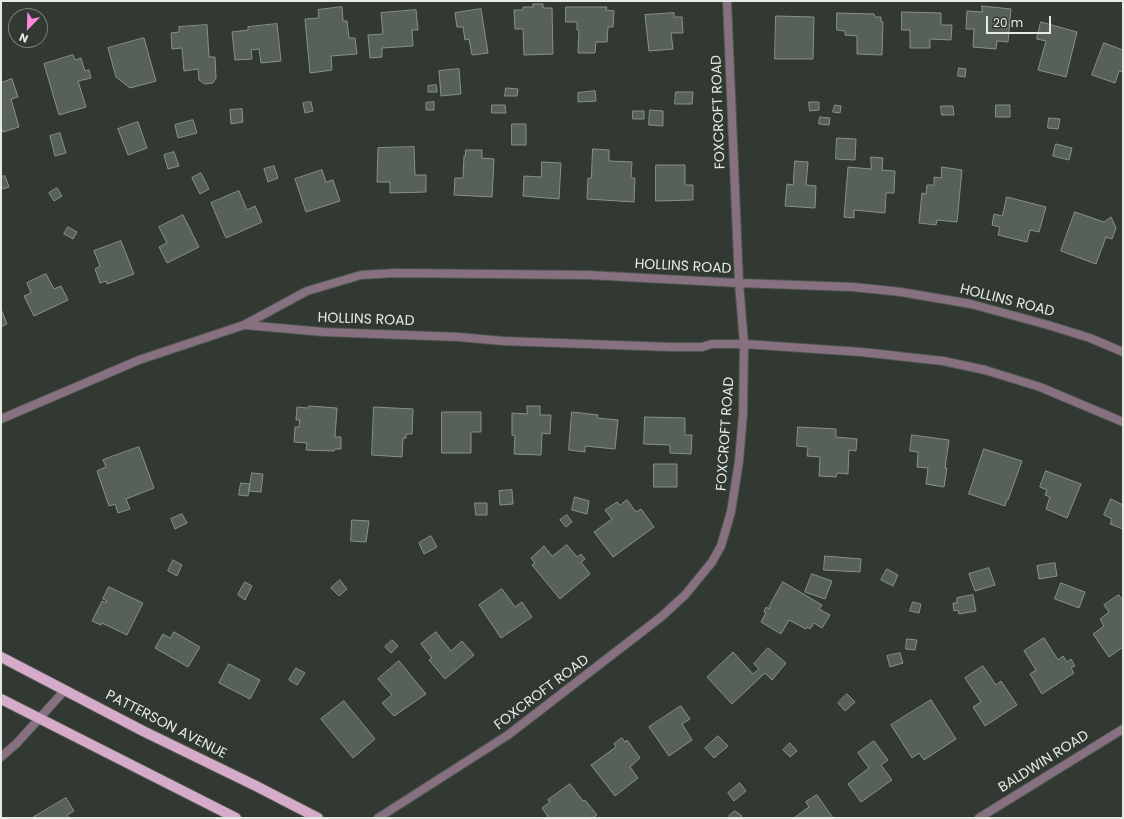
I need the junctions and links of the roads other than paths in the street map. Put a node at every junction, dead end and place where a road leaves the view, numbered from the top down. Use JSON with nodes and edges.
{"nodes":[{"id":1,"x":728,"y":1,"type":"edge"},
{"id":2,"x":739,"y":283,"type":"junction"},
{"id":3,"x":244,"y":325,"type":"junction"},
{"id":4,"x":744,"y":344,"type":"junction"},
{"id":5,"x":1123,"y":352,"type":"edge"},
{"id":6,"x":1,"y":419,"type":"edge"},
{"id":7,"x":1123,"y":422,"type":"edge"},
{"id":8,"x":1,"y":657,"type":"edge"},
{"id":9,"x":65,"y":690,"type":"junction"},
{"id":10,"x":1,"y":699,"type":"edge"},
{"id":11,"x":40,"y":719,"type":"junction"},
{"id":12,"x":1123,"y":729,"type":"edge"},
{"id":13,"x":1,"y":757,"type":"edge"},
{"id":14,"x":236,"y":818,"type":"edge"},
{"id":15,"x":318,"y":818,"type":"edge"},
{"id":16,"x":378,"y":818,"type":"edge"},
{"id":17,"x":979,"y":818,"type":"edge"}],
"edges":[{"from":1,"to":2,"type":"street","name":"FOXCROFT ROAD"},
{"from":2,"to":3,"type":"street","name":"HOLLINS ROAD"},
{"from":2,"to":4,"type":"street","name":"FOXCROFT ROAD"},
{"from":2,"to":5,"type":"street","name":"HOLLINS ROAD"},
{"from":3,"to":4,"type":"street","name":"HOLLINS ROAD"},
{"from":3,"to":6,"type":"street","name":"HOLLINS ROAD"},
{"from":4,"to":7,"type":"street","name":"HOLLINS ROAD"},
{"from":4,"to":16,"type":"street","name":"FOXCROFT ROAD"},
{"from":8,"to":9,"type":"main road","name":"PATTERSON AVENUE"},
{"from":9,"to":11,"type":"street"},
{"from":9,"to":15,"type":"main road","name":"PATTERSON AVENUE"},
{"from":10,"to":11,"type":"main road"},
{"from":11,"to":13,"type":"street"},
{"from":11,"to":14,"type":"main road"},
{"from":12,"to":17,"type":"street","name":"BALDWIN ROAD"}]}
